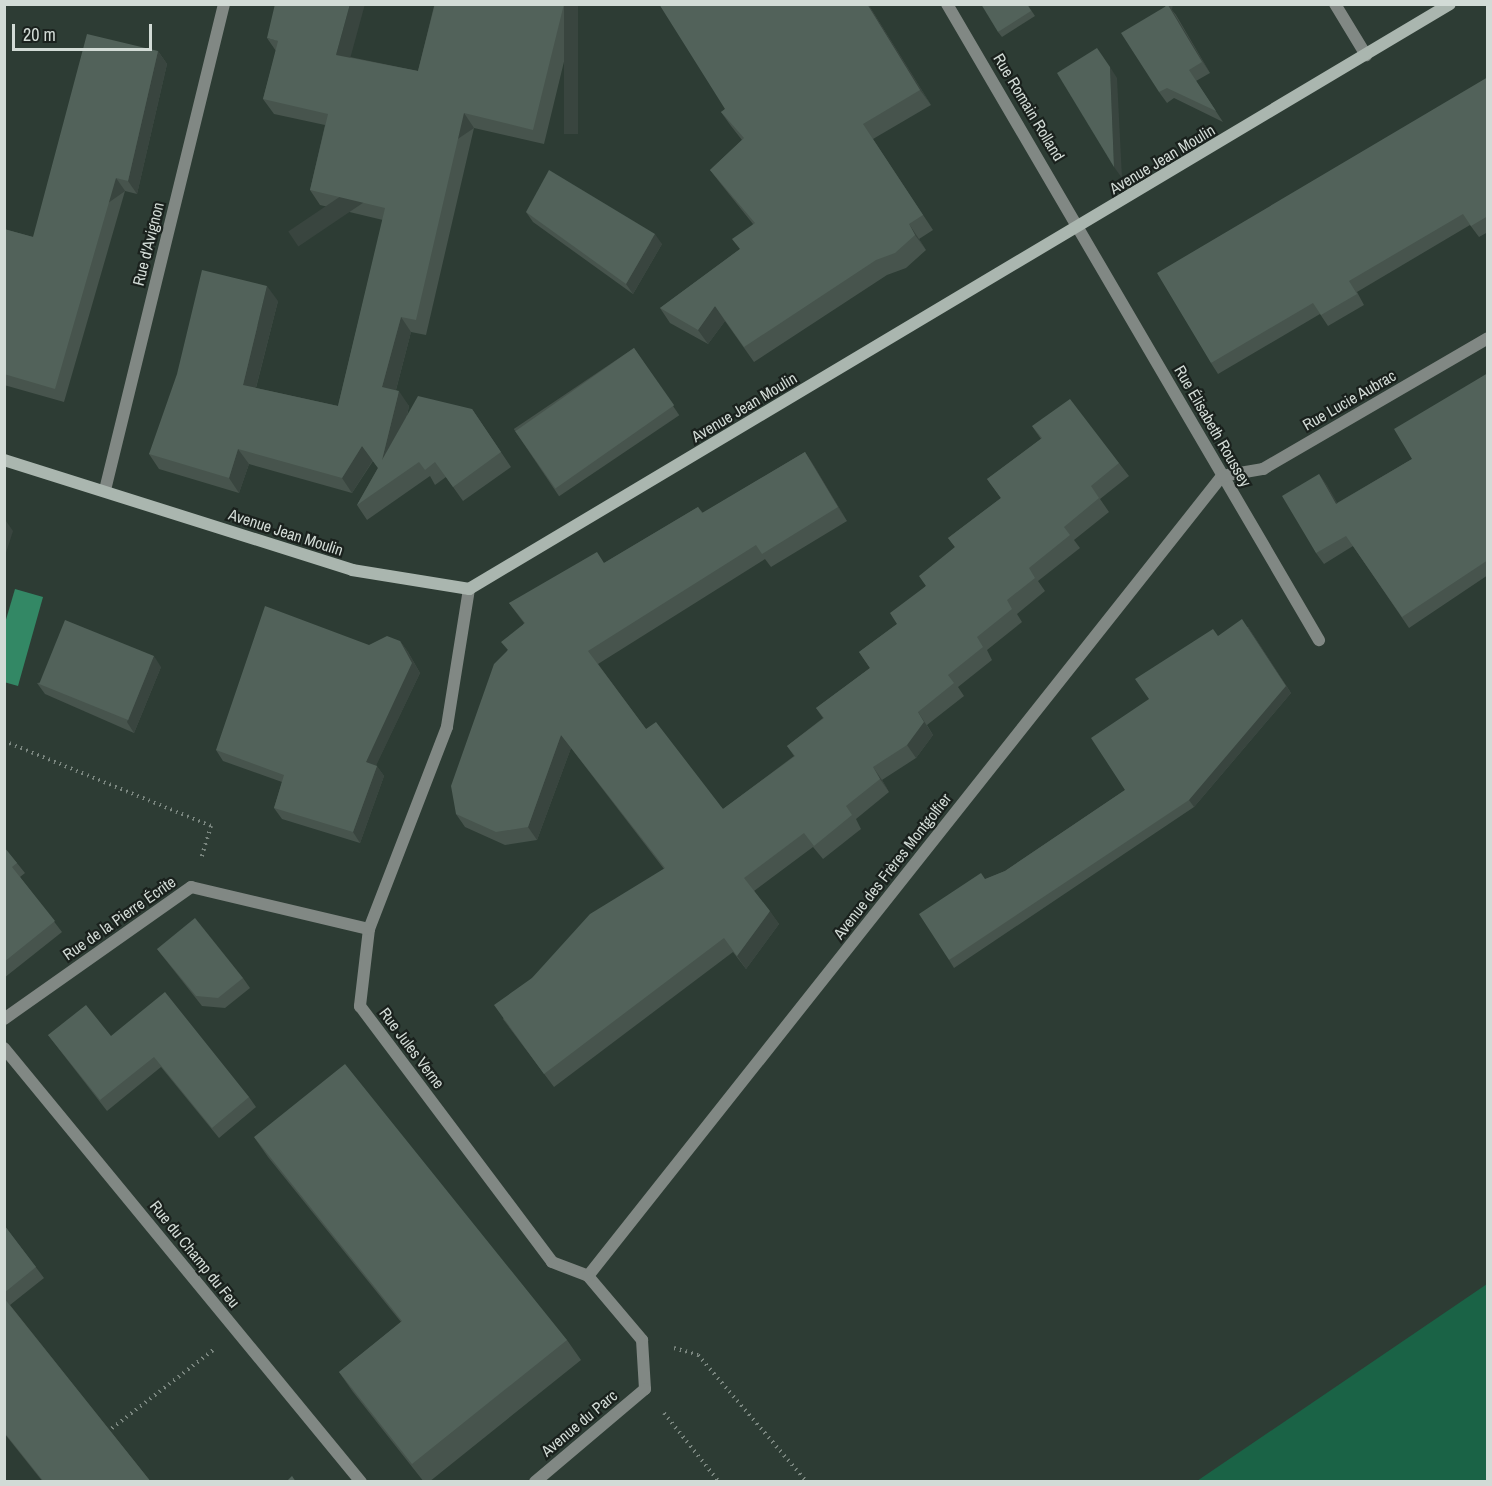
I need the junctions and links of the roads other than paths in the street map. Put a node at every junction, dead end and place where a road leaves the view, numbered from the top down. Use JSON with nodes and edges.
{"nodes":[{"id":1,"x":224,"y":4,"type":"edge"},
{"id":2,"x":947,"y":4,"type":"edge"},
{"id":3,"x":1335,"y":4,"type":"edge"},
{"id":4,"x":1450,"y":4,"type":"edge"},
{"id":5,"x":1366,"y":55,"type":"junction"},
{"id":6,"x":1082,"y":227,"type":"junction"},
{"id":7,"x":1488,"y":338,"type":"edge"},
{"id":8,"x":4,"y":460,"type":"edge"},
{"id":9,"x":1222,"y":476,"type":"junction"},
{"id":10,"x":105,"y":490,"type":"junction"},
{"id":11,"x":469,"y":589,"type":"junction"},
{"id":12,"x":1319,"y":640,"type":"dead end"},
{"id":13,"x":369,"y":929,"type":"junction"},
{"id":14,"x":4,"y":1019,"type":"edge"},
{"id":15,"x":4,"y":1048,"type":"edge"},
{"id":16,"x":588,"y":1276,"type":"junction"},
{"id":17,"x":645,"y":1389,"type":"joint"},
{"id":18,"x":361,"y":1482,"type":"edge"},
{"id":19,"x":535,"y":1482,"type":"edge"}],
"edges":[{"from":1,"to":10,"type":"street","name":"Rue d'Avignon"},
{"from":2,"to":6,"type":"street","name":"Rue Romain Rolland"},
{"from":3,"to":5,"type":"street"},
{"from":4,"to":5,"type":"main road","name":"Avenue Jean Moulin"},
{"from":5,"to":6,"type":"main road","name":"Avenue Jean Moulin"},
{"from":6,"to":9,"type":"street","name":"Rue Élisabeth Roussey"},
{"from":6,"to":11,"type":"main road","name":"Avenue Jean Moulin"},
{"from":7,"to":9,"type":"street","name":"Rue Lucie Aubrac"},
{"from":8,"to":10,"type":"main road","name":"Avenue Jean Moulin"},
{"from":9,"to":12,"type":"street","name":"Rue Élisabeth Roussey"},
{"from":9,"to":16,"type":"street","name":"Avenue des Frères Montgolfier"},
{"from":10,"to":11,"type":"main road","name":"Avenue Jean Moulin"},
{"from":11,"to":13,"type":"street","name":"Rue Jules Verne"},
{"from":13,"to":14,"type":"street","name":"Rue de la Pierre Écrite"},
{"from":13,"to":16,"type":"street","name":"Rue Jules Verne"},
{"from":15,"to":18,"type":"street","name":"Rue du Champ du Feu"},
{"from":16,"to":17,"type":"street","name":"Rue Jules Verne"},
{"from":17,"to":19,"type":"street","name":"Avenue du Parc"}]}
